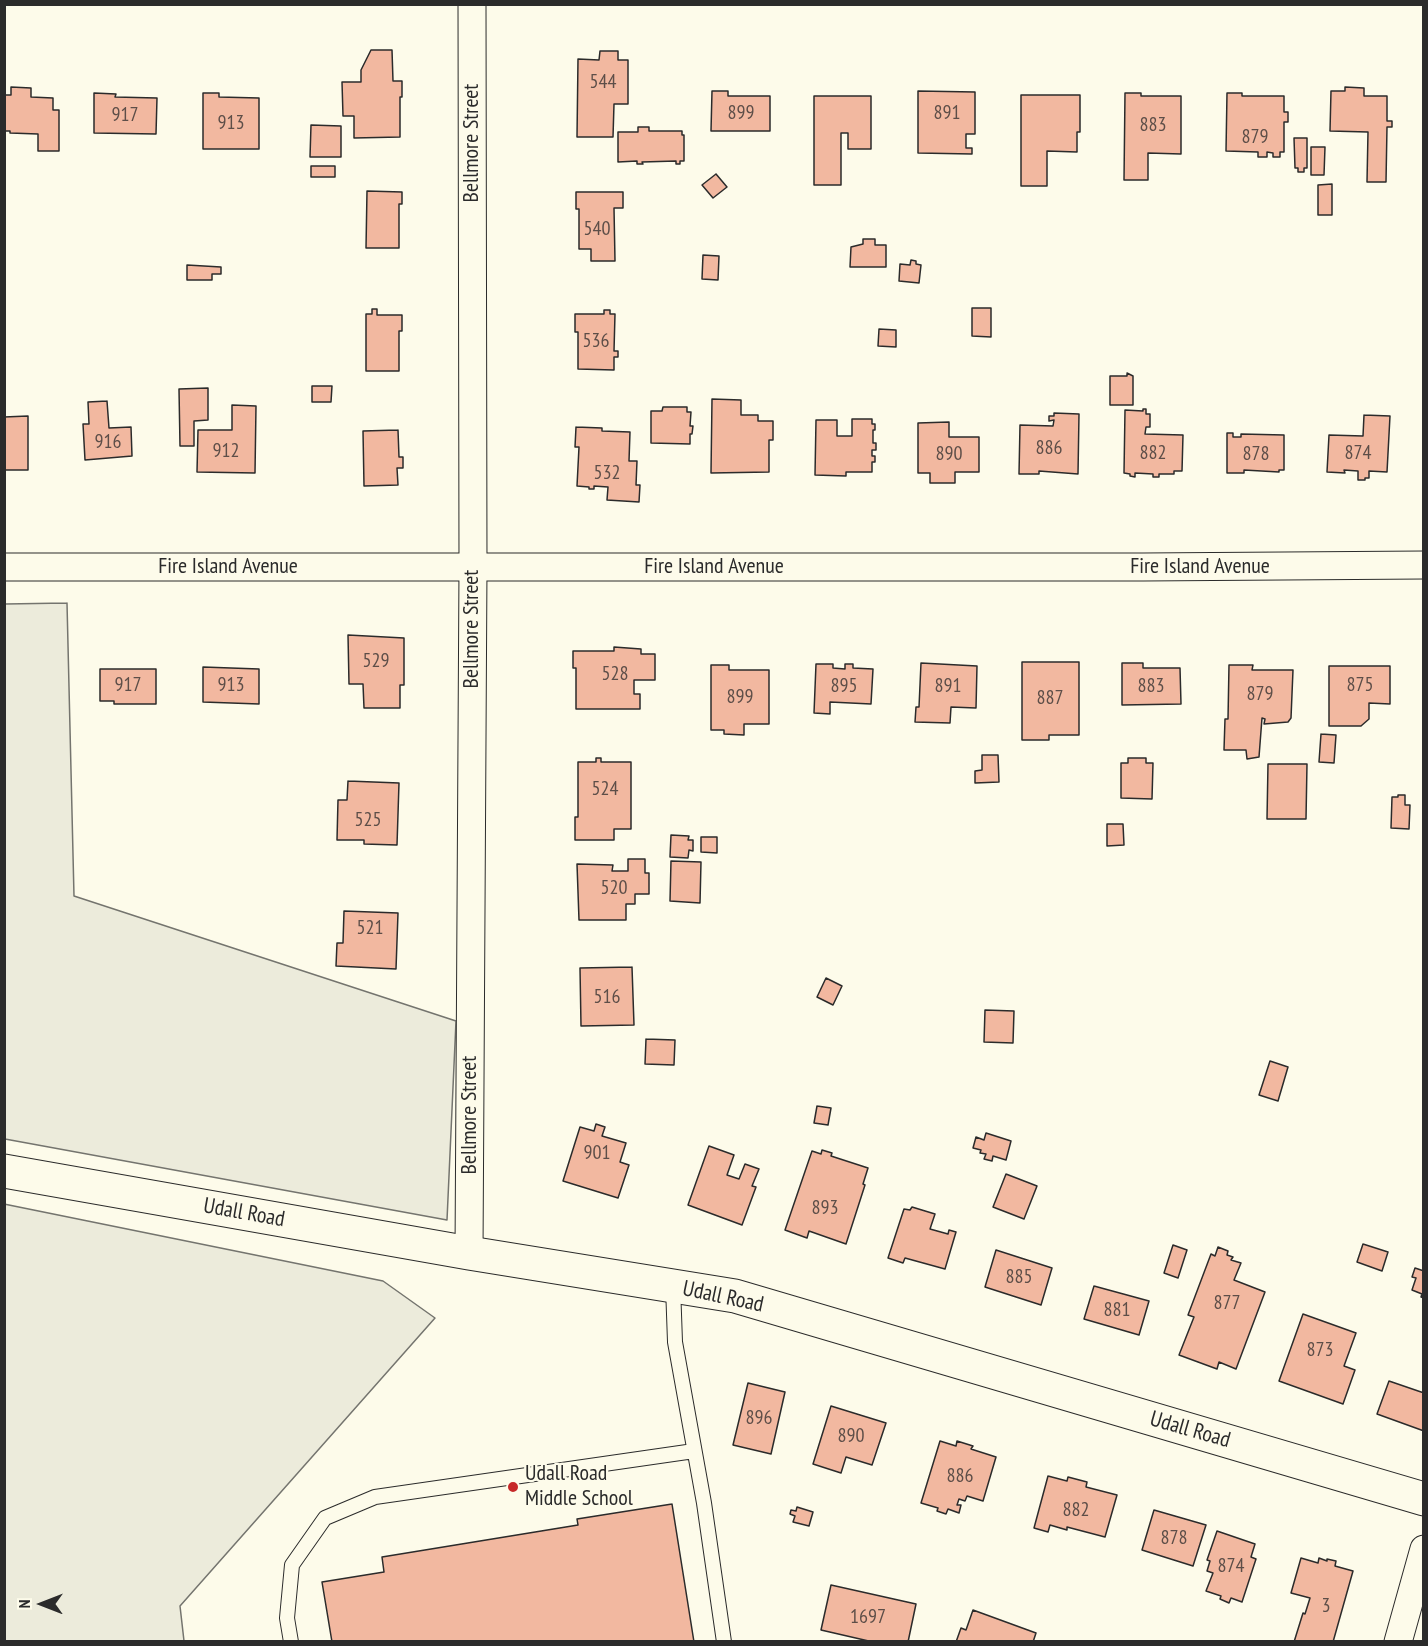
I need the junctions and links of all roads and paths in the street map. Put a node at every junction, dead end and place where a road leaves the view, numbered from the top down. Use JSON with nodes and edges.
{"nodes":[{"id":1,"x":472,"y":4,"type":"edge"},
{"id":2,"x":1424,"y":566,"type":"edge"},
{"id":3,"x":4,"y":567,"type":"edge"},
{"id":4,"x":473,"y":567,"type":"junction"},
{"id":5,"x":4,"y":1171,"type":"edge"},
{"id":6,"x":469,"y":1253,"type":"junction"},
{"id":7,"x":673,"y":1286,"type":"junction"},
{"id":8,"x":694,"y":1451,"type":"junction"},
{"id":9,"x":1424,"y":1499,"type":"edge"},
{"id":10,"x":1424,"y":1549,"type":"edge"},
{"id":11,"x":291,"y":1641,"type":"edge"},
{"id":12,"x":724,"y":1641,"type":"edge"},
{"id":13,"x":1398,"y":1641,"type":"edge"}],
"edges":[{"from":1,"to":4,"type":"street","name":"Bellmore Street"},
{"from":2,"to":4,"type":"street","name":"Fire Island Avenue"},
{"from":3,"to":4,"type":"street","name":"Fire Island Avenue"},
{"from":4,"to":6,"type":"street","name":"Bellmore Street"},
{"from":5,"to":6,"type":"street","name":"Udall Road"},
{"from":6,"to":7,"type":"street","name":"Udall Road"},
{"from":7,"to":8,"type":"lane"},
{"from":7,"to":9,"type":"street","name":"Udall Road"},
{"from":8,"to":11,"type":"lane"},
{"from":8,"to":12,"type":"lane"},
{"from":10,"to":13,"type":"street"}]}
